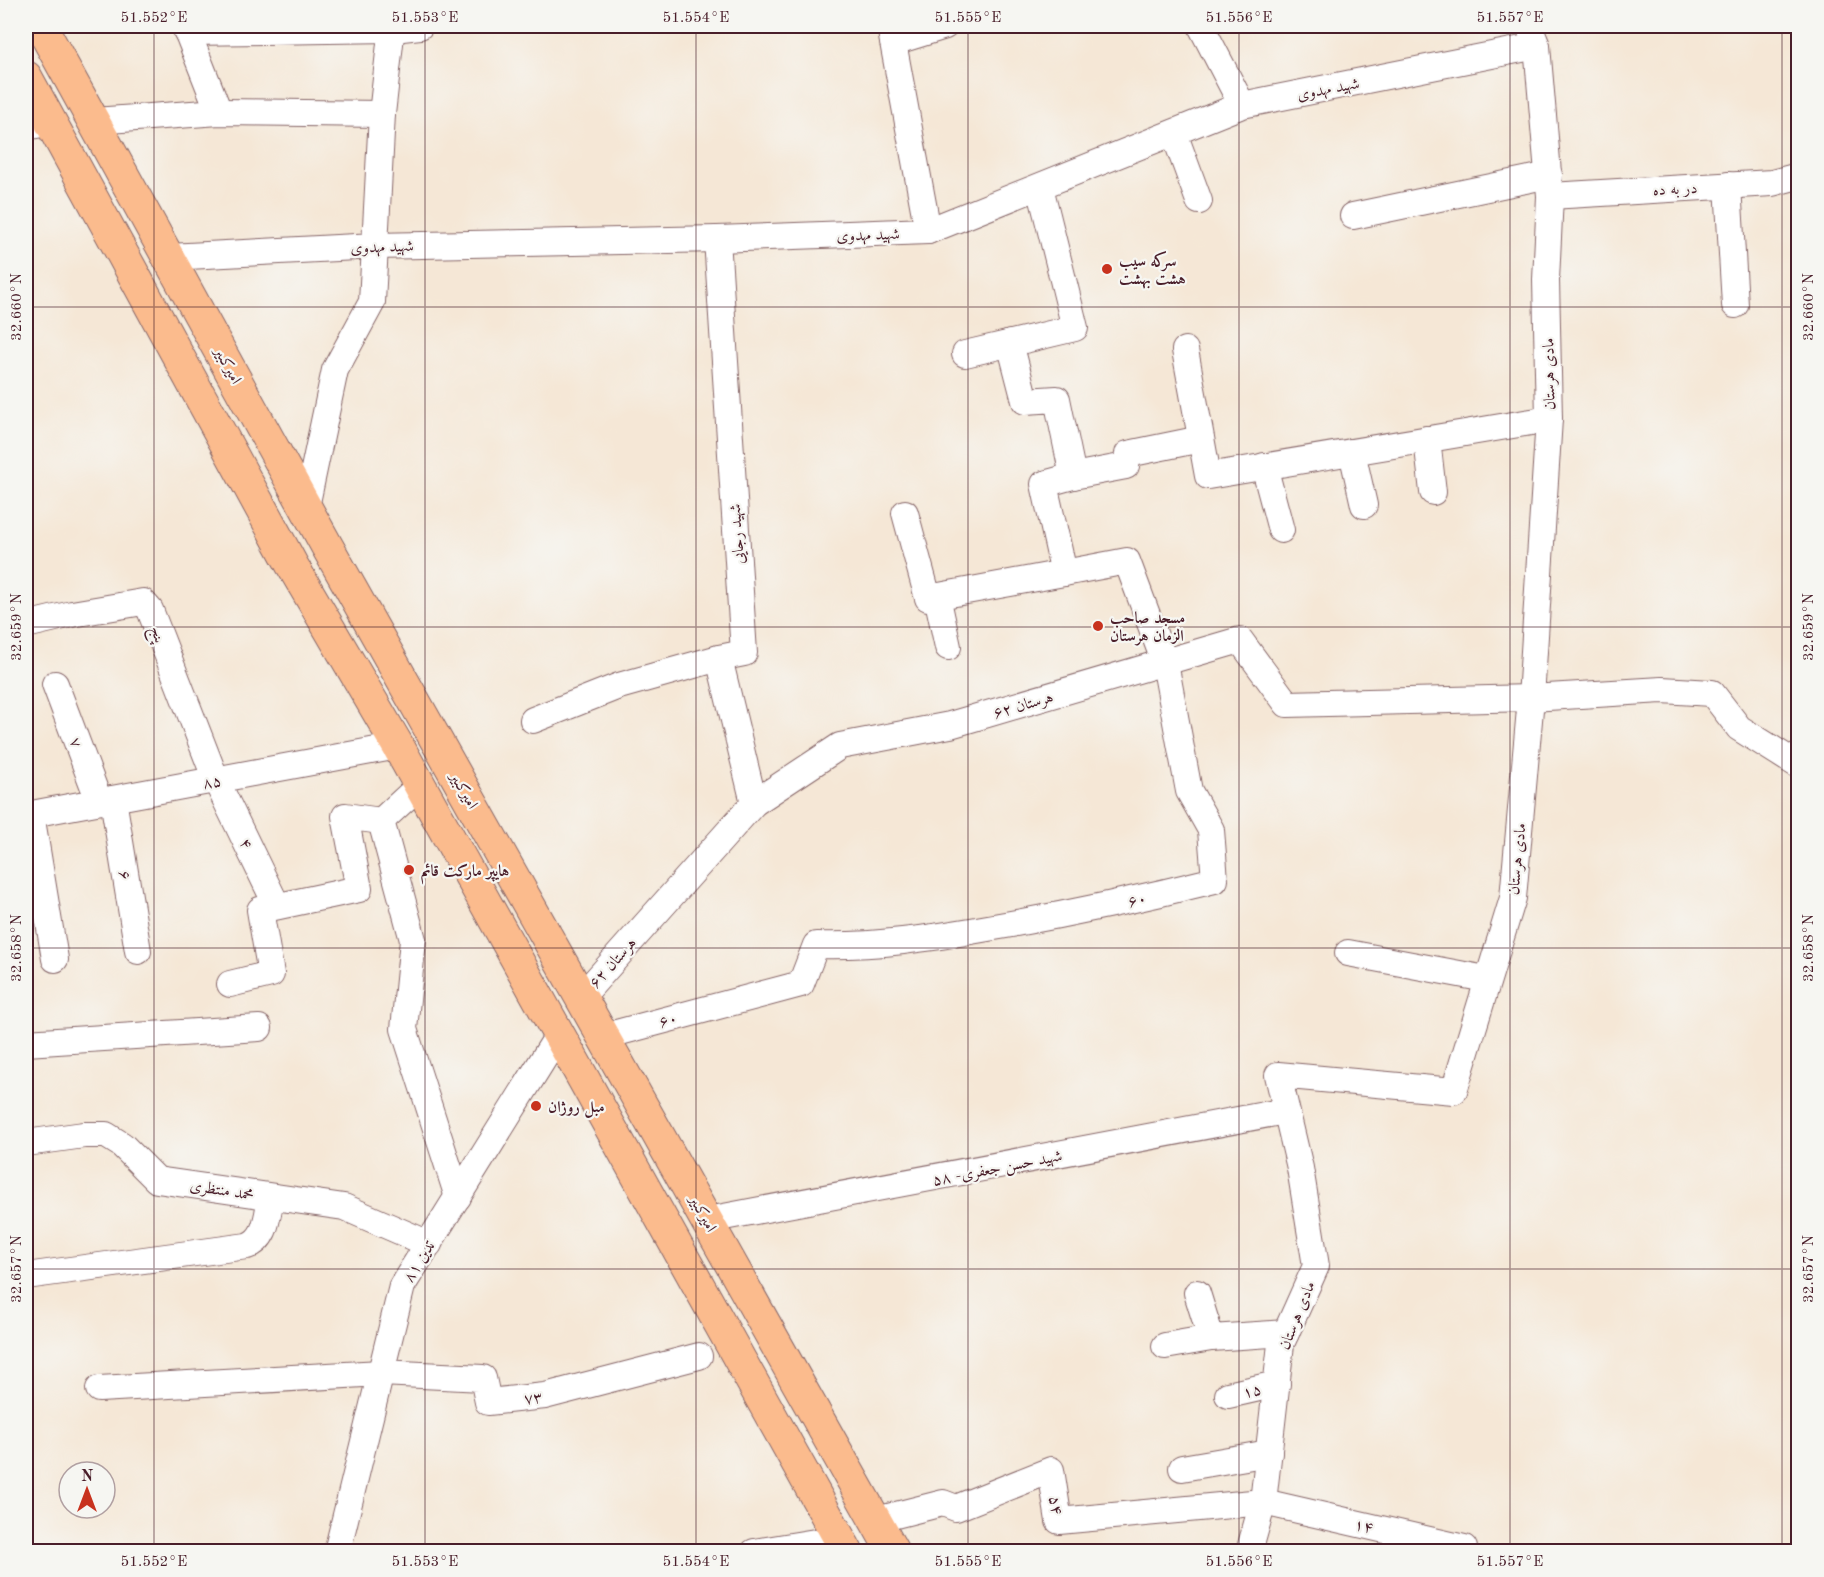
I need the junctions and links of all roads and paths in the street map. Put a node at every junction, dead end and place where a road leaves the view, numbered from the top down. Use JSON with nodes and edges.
{"nodes":[{"id":1,"x":41,"y":26,"type":"edge"},
{"id":2,"x":420,"y":26,"type":"edge"},
{"id":3,"x":945,"y":26,"type":"edge"},
{"id":4,"x":1201,"y":26,"type":"edge"},
{"id":5,"x":392,"y":27,"type":"edge"},
{"id":6,"x":186,"y":29,"type":"edge"},
{"id":7,"x":891,"y":34,"type":"edge"},
{"id":8,"x":1533,"y":36,"type":"edge"},
{"id":9,"x":26,"y":77,"type":"edge"},
{"id":10,"x":1242,"y":105,"type":"junction"},
{"id":11,"x":219,"y":112,"type":"junction"},
{"id":12,"x":382,"y":114,"type":"junction"},
{"id":13,"x":94,"y":121,"type":"junction"},
{"id":14,"x":38,"y":124,"type":"edge"},
{"id":15,"x":1174,"y":133,"type":"junction"},
{"id":16,"x":1798,"y":176,"type":"edge"},
{"id":17,"x":1550,"y":185,"type":"junction"},
{"id":18,"x":1728,"y":185,"type":"junction"},
{"id":19,"x":1040,"y":187,"type":"junction"},
{"id":20,"x":1199,"y":201,"type":"dead end"},
{"id":21,"x":1353,"y":216,"type":"dead end"},
{"id":22,"x":928,"y":231,"type":"junction"},
{"id":23,"x":717,"y":239,"type":"junction"},
{"id":24,"x":375,"y":246,"type":"junction"},
{"id":25,"x":169,"y":257,"type":"junction"},
{"id":26,"x":1735,"y":305,"type":"dead end"},
{"id":27,"x":1010,"y":343,"type":"junction"},
{"id":28,"x":1185,"y":350,"type":"dead end"},
{"id":29,"x":965,"y":354,"type":"dead end"},
{"id":30,"x":1549,"y":419,"type":"junction"},
{"id":31,"x":1201,"y":439,"type":"junction"},
{"id":32,"x":1427,"y":439,"type":"junction"},
{"id":33,"x":1352,"y":452,"type":"junction"},
{"id":34,"x":1264,"y":466,"type":"junction"},
{"id":35,"x":1073,"y":476,"type":"junction"},
{"id":36,"x":1433,"y":492,"type":"dead end"},
{"id":37,"x":1364,"y":505,"type":"dead end"},
{"id":38,"x":306,"y":507,"type":"junction"},
{"id":39,"x":905,"y":513,"type":"dead end"},
{"id":40,"x":1281,"y":530,"type":"dead end"},
{"id":41,"x":328,"y":548,"type":"junction"},
{"id":42,"x":292,"y":565,"type":"junction"},
{"id":43,"x":1064,"y":573,"type":"junction"},
{"id":44,"x":351,"y":589,"type":"junction"},
{"id":45,"x":937,"y":596,"type":"junction"},
{"id":46,"x":317,"y":607,"type":"junction"},
{"id":47,"x":26,"y":625,"type":"edge"},
{"id":48,"x":948,"y":647,"type":"dead end"},
{"id":49,"x":718,"y":658,"type":"junction"},
{"id":50,"x":1165,"y":663,"type":"junction"},
{"id":51,"x":55,"y":684,"type":"dead end"},
{"id":52,"x":1531,"y":698,"type":"junction"},
{"id":53,"x":533,"y":720,"type":"dead end"},
{"id":54,"x":398,"y":746,"type":"junction"},
{"id":55,"x":1798,"y":765,"type":"edge"},
{"id":56,"x":216,"y":780,"type":"junction"},
{"id":57,"x":420,"y":785,"type":"junction"},
{"id":58,"x":106,"y":800,"type":"junction"},
{"id":59,"x":754,"y":803,"type":"junction"},
{"id":60,"x":28,"y":814,"type":"edge"},
{"id":61,"x":381,"y":821,"type":"junction"},
{"id":62,"x":277,"y":906,"type":"junction"},
{"id":63,"x":138,"y":951,"type":"dead end"},
{"id":64,"x":1348,"y":953,"type":"dead end"},
{"id":65,"x":55,"y":959,"type":"dead end"},
{"id":66,"x":1486,"y":979,"type":"junction"},
{"id":67,"x":230,"y":984,"type":"dead end"},
{"id":68,"x":582,"y":996,"type":"junction"},
{"id":69,"x":259,"y":1028,"type":"dead end"},
{"id":70,"x":559,"y":1034,"type":"junction"},
{"id":71,"x":605,"y":1036,"type":"junction"},
{"id":72,"x":26,"y":1042,"type":"edge"},
{"id":73,"x":1285,"y":1111,"type":"junction"},
{"id":74,"x":26,"y":1143,"type":"edge"},
{"id":75,"x":271,"y":1197,"type":"junction"},
{"id":76,"x":458,"y":1197,"type":"junction"},
{"id":77,"x":708,"y":1220,"type":"junction"},
{"id":78,"x":429,"y":1244,"type":"junction"},
{"id":79,"x":26,"y":1276,"type":"edge"},
{"id":80,"x":1197,"y":1293,"type":"dead end"},
{"id":81,"x":1286,"y":1332,"type":"junction"},
{"id":82,"x":1211,"y":1338,"type":"junction"},
{"id":83,"x":1165,"y":1346,"type":"dead end"},
{"id":84,"x":699,"y":1356,"type":"dead end"},
{"id":85,"x":381,"y":1373,"type":"junction"},
{"id":86,"x":1277,"y":1384,"type":"junction"},
{"id":87,"x":99,"y":1389,"type":"dead end"},
{"id":88,"x":1228,"y":1395,"type":"dead end"},
{"id":89,"x":1269,"y":1453,"type":"junction"},
{"id":90,"x":1182,"y":1468,"type":"dead end"},
{"id":91,"x":1263,"y":1503,"type":"junction"},
{"id":92,"x":876,"y":1520,"type":"junction"},
{"id":93,"x":843,"y":1545,"type":"edge"},
{"id":94,"x":1464,"y":1548,"type":"dead end"},
{"id":95,"x":337,"y":1551,"type":"edge"},
{"id":96,"x":754,"y":1551,"type":"edge"},
{"id":97,"x":893,"y":1551,"type":"edge"},
{"id":98,"x":1249,"y":1551,"type":"edge"}],
"edges":[{"from":1,"to":13,"type":"main road","name":"امیرکبیر"},
{"from":2,"to":5,"type":"street"},
{"from":3,"to":7,"type":"street"},
{"from":4,"to":10,"type":"street"},
{"from":5,"to":6,"type":"street"},
{"from":5,"to":12,"type":"street"},
{"from":6,"to":11,"type":"street"},
{"from":7,"to":22,"type":"street"},
{"from":8,"to":10,"type":"street","name":"شهید مهدوی"},
{"from":8,"to":17,"type":"street","name":"مادی هرستان"},
{"from":9,"to":14,"type":"main road"},
{"from":10,"to":15,"type":"street","name":"شهید مهدوی"},
{"from":11,"to":12,"type":"street"},
{"from":11,"to":13,"type":"street"},
{"from":12,"to":24,"type":"street"},
{"from":13,"to":25,"type":"main road","name":"امیرکبیر"},
{"from":14,"to":42,"type":"main road"},
{"from":15,"to":19,"type":"street","name":"شهید مهدوی"},
{"from":15,"to":20,"type":"street"},
{"from":16,"to":18,"type":"street","name":"در به ده"},
{"from":17,"to":18,"type":"street","name":"در به ده"},
{"from":17,"to":21,"type":"street","name":"در به ده"},
{"from":17,"to":30,"type":"street","name":"مادی هرستان"},
{"from":18,"to":26,"type":"street"},
{"from":19,"to":22,"type":"street","name":"شهید مهدوی"},
{"from":19,"to":27,"type":"street"},
{"from":22,"to":23,"type":"street","name":"شهید مهدوی"},
{"from":23,"to":24,"type":"street","name":"شهید مهدوی"},
{"from":23,"to":49,"type":"street","name":"شهید رجایی"},
{"from":24,"to":25,"type":"street","name":"شهید مهدوی"},
{"from":24,"to":38,"type":"street"},
{"from":25,"to":38,"type":"main road","name":"امیرکبیر"},
{"from":27,"to":29,"type":"street"},
{"from":27,"to":35,"type":"street"},
{"from":28,"to":31,"type":"street"},
{"from":30,"to":32,"type":"street"},
{"from":30,"to":52,"type":"street","name":"مادی هرستان"},
{"from":31,"to":34,"type":"street"},
{"from":31,"to":35,"type":"street"},
{"from":32,"to":33,"type":"street"},
{"from":32,"to":36,"type":"street"},
{"from":33,"to":34,"type":"street"},
{"from":33,"to":37,"type":"street"},
{"from":34,"to":40,"type":"street"},
{"from":35,"to":43,"type":"street"},
{"from":38,"to":41,"type":"main road","name":"امیرکبیر"},
{"from":39,"to":45,"type":"street"},
{"from":41,"to":42,"type":"main road"},
{"from":41,"to":44,"type":"main road","name":"امیرکبیر"},
{"from":42,"to":46,"type":"main road"},
{"from":43,"to":45,"type":"street"},
{"from":43,"to":50,"type":"street","name":"۶۰"},
{"from":44,"to":46,"type":"main road"},
{"from":44,"to":68,"type":"main road","name":"امیرکبیر"},
{"from":45,"to":48,"type":"street"},
{"from":46,"to":54,"type":"main road"},
{"from":47,"to":56,"type":"street","name":"پنج"},
{"from":49,"to":53,"type":"street"},
{"from":49,"to":59,"type":"street"},
{"from":50,"to":52,"type":"street","name":"هرستان ۶۲"},
{"from":50,"to":59,"type":"street","name":"هرستان ۶۲"},
{"from":50,"to":71,"type":"street","name":"۶۰"},
{"from":51,"to":58,"type":"street","name":"۷"},
{"from":52,"to":55,"type":"street"},
{"from":52,"to":66,"type":"street","name":"مادی هرستان"},
{"from":54,"to":56,"type":"street","name":"۸۵"},
{"from":54,"to":57,"type":"main road"},
{"from":56,"to":58,"type":"street","name":"۸۵"},
{"from":56,"to":62,"type":"street","name":"۴"},
{"from":57,"to":61,"type":"street"},
{"from":57,"to":70,"type":"main road"},
{"from":58,"to":60,"type":"street","name":"۸۵"},
{"from":58,"to":63,"type":"street","name":"۶"},
{"from":59,"to":68,"type":"street","name":"هرستان ۶۲"},
{"from":60,"to":65,"type":"street"},
{"from":61,"to":62,"type":"street"},
{"from":61,"to":76,"type":"street"},
{"from":62,"to":67,"type":"street"},
{"from":64,"to":66,"type":"street"},
{"from":66,"to":73,"type":"street","name":"مادی هرستان"},
{"from":68,"to":71,"type":"main road","name":"امیرکبیر"},
{"from":69,"to":72,"type":"street"},
{"from":70,"to":76,"type":"street","name":"تدین ۸۱"},
{"from":70,"to":93,"type":"main road"},
{"from":71,"to":77,"type":"main road","name":"امیرکبیر"},
{"from":73,"to":77,"type":"street","name":"شهید حسن جعفری- ۵۸"},
{"from":73,"to":81,"type":"street","name":"مادی هرستان"},
{"from":74,"to":75,"type":"street","name":"محمد منتظری"},
{"from":75,"to":78,"type":"street","name":"محمد منتظری"},
{"from":75,"to":79,"type":"street"},
{"from":76,"to":78,"type":"street","name":"تدین ۸۱"},
{"from":77,"to":92,"type":"main road","name":"امیرکبیر"},
{"from":78,"to":85,"type":"street","name":"تدین ۸۱"},
{"from":80,"to":82,"type":"street"},
{"from":81,"to":82,"type":"street"},
{"from":81,"to":86,"type":"street","name":"مادی هرستان"},
{"from":82,"to":83,"type":"street"},
{"from":84,"to":85,"type":"street","name":"۷۳"},
{"from":85,"to":87,"type":"street"},
{"from":85,"to":95,"type":"street","name":"تدین ۸۱"},
{"from":86,"to":88,"type":"street","name":"۱۵"},
{"from":86,"to":89,"type":"street","name":"مادی هرستان"},
{"from":89,"to":90,"type":"street"},
{"from":89,"to":91,"type":"street","name":"مادی هرستان"},
{"from":91,"to":92,"type":"street","name":"۵۴"},
{"from":91,"to":94,"type":"street","name":"۱۴"},
{"from":91,"to":98,"type":"street","name":"مادی هرستان"},
{"from":92,"to":97,"type":"main road","name":"امیرکبیر"},
{"from":93,"to":96,"type":"street"}]}
